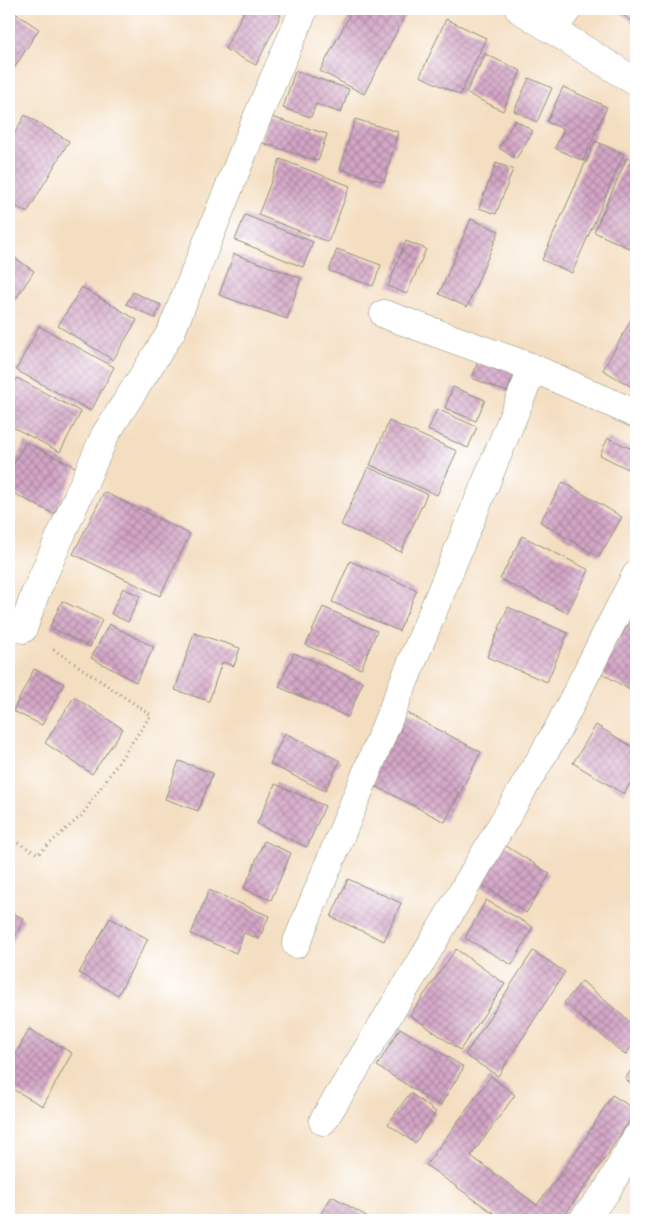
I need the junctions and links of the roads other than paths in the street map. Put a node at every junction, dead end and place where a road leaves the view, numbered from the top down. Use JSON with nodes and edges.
{"nodes":[{"id":1,"x":304,"y":9,"type":"edge"},
{"id":2,"x":519,"y":9,"type":"edge"},
{"id":3,"x":560,"y":19,"type":"edge"},
{"id":4,"x":636,"y":82,"type":"edge"},
{"id":5,"x":384,"y":314,"type":"dead end"},
{"id":6,"x":533,"y":368,"type":"junction"},
{"id":7,"x":636,"y":414,"type":"edge"},
{"id":8,"x":636,"y":574,"type":"edge"},
{"id":9,"x":22,"y":629,"type":"road end"},
{"id":10,"x":296,"y":944,"type":"dead end"},
{"id":11,"x":322,"y":1121,"type":"dead end"},
{"id":12,"x":636,"y":1138,"type":"edge"},
{"id":13,"x":584,"y":1220,"type":"edge"}],
"edges":[{"from":1,"to":9,"type":"street"},
{"from":2,"to":3,"type":"street"},
{"from":3,"to":4,"type":"street"},
{"from":5,"to":6,"type":"street"},
{"from":6,"to":7,"type":"street"},
{"from":6,"to":10,"type":"street"},
{"from":8,"to":11,"type":"street"},
{"from":12,"to":13,"type":"street"}]}
